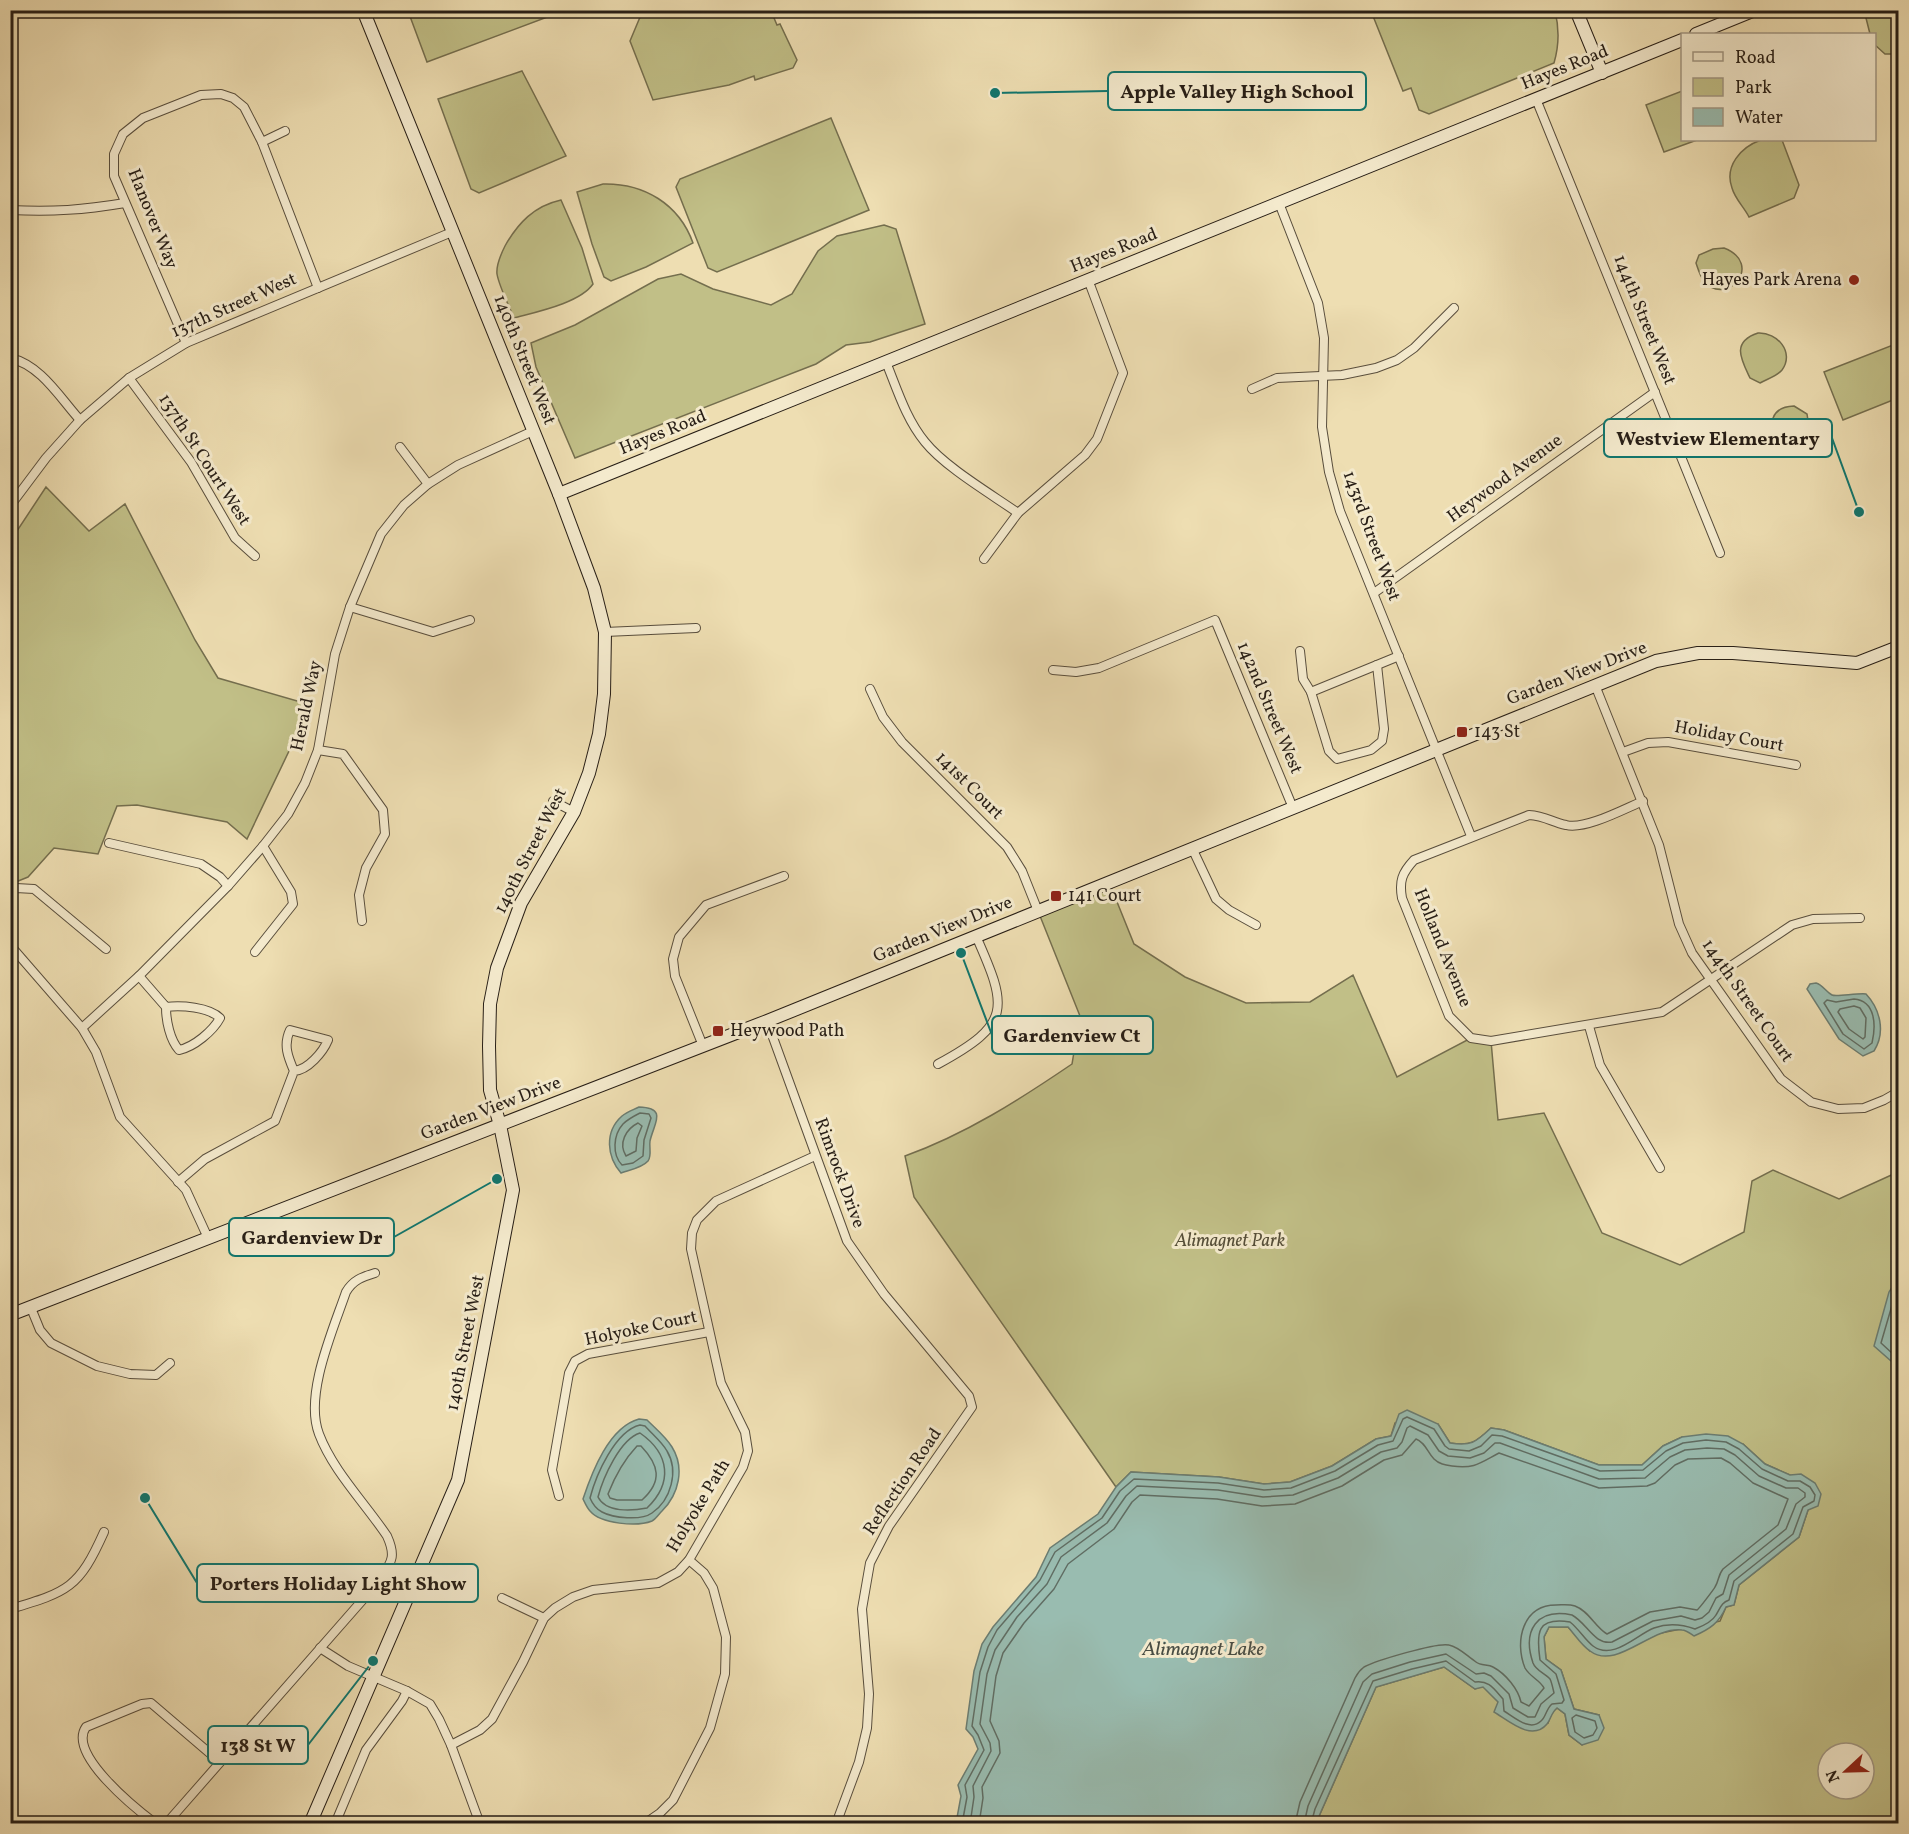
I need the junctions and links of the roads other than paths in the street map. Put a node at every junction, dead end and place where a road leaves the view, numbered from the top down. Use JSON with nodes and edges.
{"nodes":[{"id":1,"x":363,"y":10,"type":"edge"},
{"id":2,"x":1576,"y":10,"type":"edge"},
{"id":3,"x":1755,"y":10,"type":"edge"},
{"id":4,"x":1698,"y":33,"type":"edge"},
{"id":5,"x":1681,"y":41,"type":"edge"},
{"id":6,"x":1602,"y":73,"type":"junction"},
{"id":7,"x":1536,"y":99,"type":"junction"},
{"id":8,"x":285,"y":131,"type":"dead end"},
{"id":9,"x":262,"y":142,"type":"junction"},
{"id":10,"x":125,"y":203,"type":"junction"},
{"id":11,"x":1279,"y":203,"type":"junction"},
{"id":12,"x":10,"y":210,"type":"edge"},
{"id":13,"x":452,"y":232,"type":"junction"},
{"id":14,"x":1089,"y":282,"type":"junction"},
{"id":15,"x":318,"y":288,"type":"junction"},
{"id":16,"x":1454,"y":308,"type":"dead end"},
{"id":17,"x":186,"y":343,"type":"junction"},
{"id":18,"x":10,"y":358,"type":"edge"},
{"id":19,"x":886,"y":362,"type":"junction"},
{"id":20,"x":1324,"y":377,"type":"junction"},
{"id":21,"x":129,"y":378,"type":"junction"},
{"id":22,"x":1252,"y":388,"type":"dead end"},
{"id":23,"x":1655,"y":392,"type":"junction"},
{"id":24,"x":80,"y":420,"type":"junction"},
{"id":25,"x":533,"y":431,"type":"junction"},
{"id":26,"x":400,"y":447,"type":"dead end"},
{"id":27,"x":428,"y":484,"type":"junction"},
{"id":28,"x":559,"y":494,"type":"junction"},
{"id":29,"x":10,"y":506,"type":"edge"},
{"id":30,"x":1018,"y":513,"type":"junction"},
{"id":31,"x":1720,"y":553,"type":"dead end"},
{"id":32,"x":255,"y":556,"type":"dead end"},
{"id":33,"x":984,"y":559,"type":"dead end"},
{"id":34,"x":1374,"y":593,"type":"junction"},
{"id":35,"x":350,"y":607,"type":"junction"},
{"id":36,"x":470,"y":620,"type":"dead end"},
{"id":37,"x":696,"y":628,"type":"dead end"},
{"id":38,"x":604,"y":632,"type":"junction"},
{"id":39,"x":1899,"y":647,"type":"edge"},
{"id":40,"x":1300,"y":651,"type":"dead end"},
{"id":41,"x":1399,"y":656,"type":"junction"},
{"id":42,"x":1377,"y":665,"type":"junction"},
{"id":43,"x":1053,"y":670,"type":"dead end"},
{"id":44,"x":1595,"y":685,"type":"junction"},
{"id":45,"x":870,"y":689,"type":"dead end"},
{"id":46,"x":1311,"y":692,"type":"junction"},
{"id":47,"x":1437,"y":749,"type":"junction"},
{"id":48,"x":318,"y":750,"type":"junction"},
{"id":49,"x":1623,"y":752,"type":"junction"},
{"id":50,"x":1796,"y":765,"type":"dead end"},
{"id":51,"x":553,"y":801,"type":"dead end"},
{"id":52,"x":1643,"y":801,"type":"junction"},
{"id":53,"x":1293,"y":808,"type":"junction"},
{"id":54,"x":574,"y":812,"type":"junction"},
{"id":55,"x":1471,"y":836,"type":"junction"},
{"id":56,"x":109,"y":843,"type":"dead end"},
{"id":57,"x":263,"y":846,"type":"junction"},
{"id":58,"x":1192,"y":848,"type":"junction"},
{"id":59,"x":784,"y":876,"type":"dead end"},
{"id":60,"x":228,"y":886,"type":"junction"},
{"id":61,"x":10,"y":892,"type":"edge"},
{"id":62,"x":1038,"y":911,"type":"junction"},
{"id":63,"x":1860,"y":918,"type":"dead end"},
{"id":64,"x":362,"y":921,"type":"dead end"},
{"id":65,"x":1256,"y":925,"type":"dead end"},
{"id":66,"x":976,"y":936,"type":"junction"},
{"id":67,"x":10,"y":945,"type":"edge"},
{"id":68,"x":106,"y":949,"type":"dead end"},
{"id":69,"x":255,"y":952,"type":"dead end"},
{"id":70,"x":139,"y":976,"type":"junction"},
{"id":71,"x":1711,"y":981,"type":"junction"},
{"id":72,"x":166,"y":1007,"type":"junction"},
{"id":73,"x":766,"y":1021,"type":"junction"},
{"id":74,"x":1589,"y":1026,"type":"junction"},
{"id":75,"x":82,"y":1028,"type":"junction"},
{"id":76,"x":703,"y":1046,"type":"junction"},
{"id":77,"x":938,"y":1064,"type":"dead end"},
{"id":78,"x":294,"y":1071,"type":"junction"},
{"id":79,"x":1899,"y":1092,"type":"edge"},
{"id":80,"x":500,"y":1125,"type":"junction"},
{"id":81,"x":815,"y":1156,"type":"junction"},
{"id":82,"x":1660,"y":1168,"type":"dead end"},
{"id":83,"x":178,"y":1182,"type":"junction"},
{"id":84,"x":208,"y":1238,"type":"junction"},
{"id":85,"x":375,"y":1273,"type":"dead end"},
{"id":86,"x":31,"y":1308,"type":"junction"},
{"id":87,"x":10,"y":1316,"type":"edge"},
{"id":88,"x":710,"y":1332,"type":"junction"},
{"id":89,"x":170,"y":1363,"type":"dead end"},
{"id":90,"x":972,"y":1407,"type":"joint"},
{"id":91,"x":559,"y":1496,"type":"dead end"},
{"id":92,"x":104,"y":1532,"type":"dead end"},
{"id":93,"x":689,"y":1560,"type":"junction"},
{"id":94,"x":502,"y":1598,"type":"dead end"},
{"id":95,"x":10,"y":1609,"type":"edge"},
{"id":96,"x":544,"y":1617,"type":"junction"},
{"id":97,"x":320,"y":1648,"type":"junction"},
{"id":98,"x":373,"y":1676,"type":"junction"},
{"id":99,"x":407,"y":1691,"type":"junction"},
{"id":100,"x":451,"y":1745,"type":"junction"},
{"id":101,"x":220,"y":1762,"type":"junction"},
{"id":102,"x":156,"y":1824,"type":"edge"},
{"id":103,"x":166,"y":1824,"type":"edge"},
{"id":104,"x":310,"y":1824,"type":"edge"},
{"id":105,"x":335,"y":1824,"type":"edge"},
{"id":106,"x":480,"y":1824,"type":"edge"},
{"id":107,"x":644,"y":1824,"type":"edge"},
{"id":108,"x":836,"y":1824,"type":"edge"}],
"edges":[{"from":1,"to":13,"type":"street","name":"140th Street West"},
{"from":2,"to":6,"type":"street"},
{"from":3,"to":4,"type":"street"},
{"from":5,"to":6,"type":"street","name":"Hayes Road"},
{"from":6,"to":7,"type":"street","name":"Hayes Road"},
{"from":7,"to":11,"type":"street","name":"Hayes Road"},
{"from":7,"to":23,"type":"street","name":"144th Street West"},
{"from":8,"to":9,"type":"street"},
{"from":9,"to":10,"type":"street","name":"Hanover Way"},
{"from":9,"to":15,"type":"street","name":"Hanover Way"},
{"from":10,"to":12,"type":"street"},
{"from":10,"to":17,"type":"street","name":"Hanover Way"},
{"from":11,"to":14,"type":"street","name":"Hayes Road"},
{"from":11,"to":20,"type":"street","name":"143rd Street West"},
{"from":13,"to":15,"type":"street","name":"137th Street West"},
{"from":13,"to":25,"type":"street","name":"140th Street West"},
{"from":14,"to":19,"type":"street","name":"Hayes Road"},
{"from":14,"to":30,"type":"street"},
{"from":15,"to":17,"type":"street","name":"137th Street West"},
{"from":16,"to":20,"type":"street"},
{"from":17,"to":21,"type":"street","name":"137th Street West"},
{"from":18,"to":24,"type":"street"},
{"from":19,"to":28,"type":"street","name":"Hayes Road"},
{"from":19,"to":30,"type":"street"},
{"from":20,"to":22,"type":"street"},
{"from":20,"to":34,"type":"street","name":"143rd Street West"},
{"from":21,"to":24,"type":"street","name":"137th Street West"},
{"from":21,"to":32,"type":"street","name":"137th St Court West"},
{"from":23,"to":31,"type":"street","name":"144th Street West"},
{"from":23,"to":34,"type":"street","name":"Heywood Avenue"},
{"from":24,"to":29,"type":"street","name":"137th Street West"},
{"from":25,"to":27,"type":"street","name":"Herald Way"},
{"from":25,"to":28,"type":"street","name":"140th Street West"},
{"from":26,"to":27,"type":"street"},
{"from":27,"to":35,"type":"street","name":"Herald Way"},
{"from":28,"to":38,"type":"street","name":"140th Street West"},
{"from":30,"to":33,"type":"street"},
{"from":34,"to":41,"type":"street","name":"143rd Street West"},
{"from":35,"to":36,"type":"street"},
{"from":35,"to":48,"type":"street","name":"Herald Way"},
{"from":37,"to":38,"type":"street"},
{"from":38,"to":54,"type":"street","name":"140th Street West"},
{"from":39,"to":44,"type":"street","name":"Garden View Drive"},
{"from":40,"to":46,"type":"street"},
{"from":41,"to":42,"type":"street"},
{"from":41,"to":47,"type":"street","name":"143rd Street West"},
{"from":42,"to":46,"type":"street"},
{"from":42,"to":46,"type":"street"},
{"from":43,"to":53,"type":"street","name":"142nd Street West"},
{"from":44,"to":47,"type":"street","name":"Garden View Drive"},
{"from":44,"to":49,"type":"street","name":"144th Street Court"},
{"from":45,"to":62,"type":"street","name":"141st Court"},
{"from":47,"to":53,"type":"street","name":"Garden View Drive"},
{"from":47,"to":55,"type":"street","name":"143rd Street West"},
{"from":48,"to":57,"type":"street","name":"Herald Way"},
{"from":48,"to":64,"type":"street"},
{"from":49,"to":50,"type":"street","name":"Holiday Court"},
{"from":49,"to":52,"type":"street","name":"144th Street Court"},
{"from":51,"to":54,"type":"street"},
{"from":52,"to":55,"type":"street","name":"Holland Avenue"},
{"from":52,"to":71,"type":"street","name":"144th Street Court"},
{"from":53,"to":58,"type":"street","name":"Garden View Drive"},
{"from":54,"to":80,"type":"street","name":"140th Street West"},
{"from":55,"to":74,"type":"street","name":"Holland Avenue"},
{"from":56,"to":60,"type":"street"},
{"from":57,"to":60,"type":"street","name":"Herald Way"},
{"from":57,"to":69,"type":"street"},
{"from":58,"to":62,"type":"street","name":"Garden View Drive"},
{"from":58,"to":65,"type":"street"},
{"from":59,"to":76,"type":"street"},
{"from":60,"to":70,"type":"street","name":"Herald Way"},
{"from":61,"to":68,"type":"street"},
{"from":62,"to":66,"type":"street","name":"Garden View Drive"},
{"from":63,"to":71,"type":"street","name":"Holland Avenue"},
{"from":66,"to":73,"type":"street","name":"Garden View Drive"},
{"from":66,"to":77,"type":"street"},
{"from":67,"to":75,"type":"street"},
{"from":70,"to":72,"type":"street"},
{"from":70,"to":75,"type":"street","name":"Herald Way"},
{"from":71,"to":74,"type":"street","name":"Holland Avenue"},
{"from":71,"to":79,"type":"street","name":"144th Street Court"},
{"from":72,"to":72,"type":"street"},
{"from":73,"to":76,"type":"street","name":"Garden View Drive"},
{"from":73,"to":81,"type":"street","name":"Rimrock Drive"},
{"from":74,"to":82,"type":"street"},
{"from":75,"to":83,"type":"street"},
{"from":76,"to":80,"type":"street","name":"Garden View Drive"},
{"from":78,"to":78,"type":"street"},
{"from":78,"to":83,"type":"street"},
{"from":80,"to":84,"type":"street","name":"Garden View Drive"},
{"from":80,"to":98,"type":"street","name":"140th Street West"},
{"from":81,"to":88,"type":"street","name":"Holyoke Path"},
{"from":81,"to":90,"type":"street","name":"Rimrock Drive"},
{"from":83,"to":84,"type":"street"},
{"from":84,"to":86,"type":"street","name":"Garden View Drive"},
{"from":85,"to":97,"type":"street"},
{"from":86,"to":87,"type":"street","name":"Garden View Drive"},
{"from":86,"to":89,"type":"street"},
{"from":88,"to":91,"type":"street","name":"Holyoke Court"},
{"from":88,"to":93,"type":"street","name":"Holyoke Path"},
{"from":90,"to":108,"type":"street","name":"Reflection Road"},
{"from":92,"to":95,"type":"street"},
{"from":93,"to":96,"type":"street","name":"Holyoke Path"},
{"from":93,"to":107,"type":"street"},
{"from":94,"to":96,"type":"street"},
{"from":96,"to":100,"type":"street","name":"Holyoke Path"},
{"from":97,"to":98,"type":"street"},
{"from":97,"to":101,"type":"street"},
{"from":98,"to":99,"type":"street"},
{"from":98,"to":104,"type":"street","name":"140th Street West"},
{"from":99,"to":100,"type":"street"},
{"from":99,"to":105,"type":"street"},
{"from":100,"to":106,"type":"street"},
{"from":101,"to":102,"type":"street"},
{"from":101,"to":103,"type":"street"}]}
